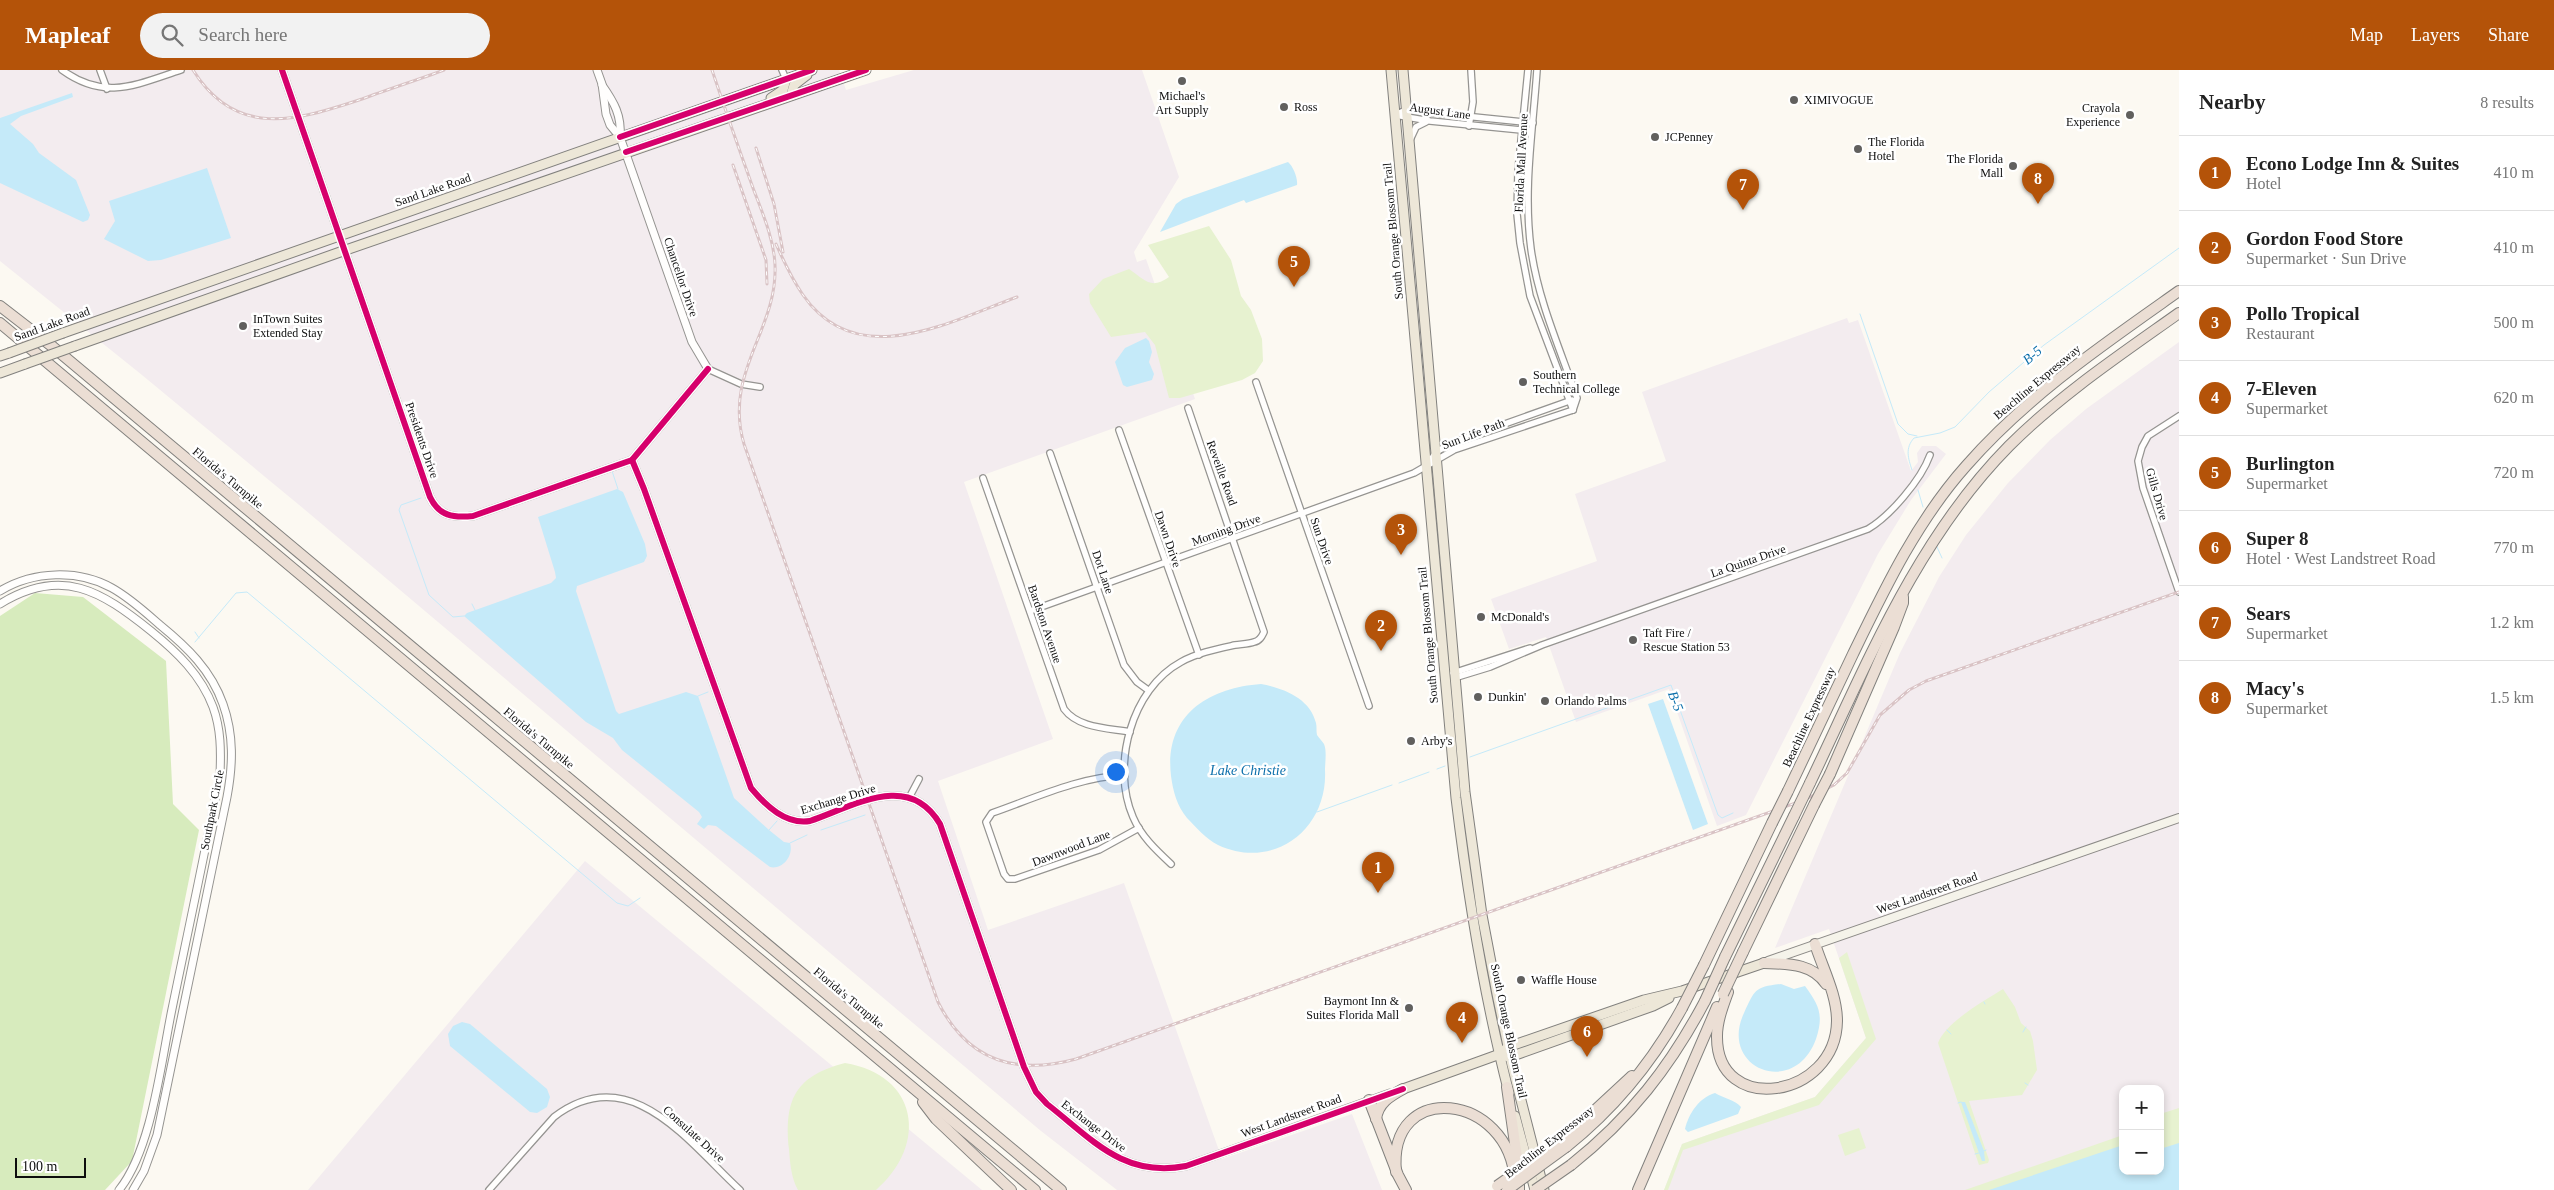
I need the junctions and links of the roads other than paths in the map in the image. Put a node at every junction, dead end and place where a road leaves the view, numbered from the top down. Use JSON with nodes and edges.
{"nodes":[{"id":1,"x":62,"y":70,"type":"edge"},
{"id":2,"x":100,"y":70,"type":"edge"},
{"id":3,"x":181,"y":70,"type":"edge"},
{"id":4,"x":282,"y":70,"type":"edge"},
{"id":5,"x":597,"y":70,"type":"edge"},
{"id":6,"x":782,"y":70,"type":"edge"},
{"id":7,"x":814,"y":70,"type":"edge"},
{"id":8,"x":866,"y":70,"type":"edge"},
{"id":9,"x":1391,"y":70,"type":"edge"},
{"id":10,"x":1403,"y":70,"type":"edge"},
{"id":11,"x":1471,"y":70,"type":"edge"},
{"id":12,"x":1528,"y":70,"type":"edge"},
{"id":13,"x":1537,"y":70,"type":"edge"},
{"id":14,"x":786,"y":79,"type":"junction"},
{"id":15,"x":602,"y":84,"type":"junction"},
{"id":16,"x":107,"y":89,"type":"junction"},
{"id":17,"x":791,"y":95,"type":"junction"},
{"id":18,"x":755,"y":107,"type":"junction"},
{"id":19,"x":1395,"y":114,"type":"junction"},
{"id":20,"x":1407,"y":114,"type":"junction"},
{"id":21,"x":1471,"y":116,"type":"junction"},
{"id":22,"x":1430,"y":121,"type":"junction"},
{"id":23,"x":1523,"y":122,"type":"junction"},
{"id":24,"x":1533,"y":123,"type":"junction"},
{"id":25,"x":1470,"y":126,"type":"junction"},
{"id":26,"x":1522,"y":130,"type":"junction"},
{"id":27,"x":1531,"y":131,"type":"junction"},
{"id":28,"x":620,"y":137,"type":"junction"},
{"id":29,"x":1409,"y":142,"type":"junction"},
{"id":30,"x":626,"y":152,"type":"junction"},
{"id":31,"x":338,"y":235,"type":"junction"},
{"id":32,"x":343,"y":251,"type":"junction"},
{"id":33,"x":2179,"y":291,"type":"edge"},
{"id":34,"x":0,"y":306,"type":"edge"},
{"id":35,"x":2179,"y":313,"type":"edge"},
{"id":36,"x":0,"y":323,"type":"edge"},
{"id":37,"x":4,"y":354,"type":"edge"},
{"id":38,"x":708,"y":369,"type":"junction"},
{"id":39,"x":0,"y":373,"type":"edge"},
{"id":40,"x":1256,"y":382,"type":"dead end"},
{"id":41,"x":760,"y":387,"type":"dead end"},
{"id":42,"x":1577,"y":398,"type":"junction"},
{"id":43,"x":1569,"y":401,"type":"junction"},
{"id":44,"x":1188,"y":408,"type":"dead end"},
{"id":45,"x":1573,"y":410,"type":"junction"},
{"id":46,"x":2179,"y":416,"type":"edge"},
{"id":47,"x":1504,"y":424,"type":"junction"},
{"id":48,"x":1119,"y":430,"type":"dead end"},
{"id":49,"x":1506,"y":432,"type":"junction"},
{"id":50,"x":1050,"y":454,"type":"dead end"},
{"id":51,"x":1436,"y":456,"type":"junction"},
{"id":52,"x":1930,"y":456,"type":"dead end"},
{"id":53,"x":632,"y":460,"type":"junction"},
{"id":54,"x":1427,"y":466,"type":"junction"},
{"id":55,"x":983,"y":478,"type":"dead end"},
{"id":56,"x":1302,"y":514,"type":"junction"},
{"id":57,"x":1234,"y":538,"type":"junction"},
{"id":58,"x":1166,"y":562,"type":"junction"},
{"id":59,"x":1098,"y":587,"type":"junction"},
{"id":60,"x":0,"y":591,"type":"edge"},
{"id":61,"x":2179,"y":592,"type":"edge"},
{"id":62,"x":1903,"y":594,"type":"junction"},
{"id":63,"x":0,"y":604,"type":"edge"},
{"id":64,"x":1030,"y":611,"type":"junction"},
{"id":65,"x":1198,"y":655,"type":"junction"},
{"id":66,"x":1454,"y":675,"type":"junction"},
{"id":67,"x":1444,"y":676,"type":"junction"},
{"id":68,"x":1148,"y":690,"type":"junction"},
{"id":69,"x":1369,"y":706,"type":"dead end"},
{"id":70,"x":1130,"y":732,"type":"junction"},
{"id":71,"x":1125,"y":775,"type":"junction"},
{"id":72,"x":919,"y":779,"type":"dead end"},
{"id":73,"x":910,"y":796,"type":"junction"},
{"id":74,"x":2179,"y":818,"type":"edge"},
{"id":75,"x":1139,"y":828,"type":"junction"},
{"id":76,"x":1463,"y":853,"type":"junction"},
{"id":77,"x":1171,"y":864,"type":"dead end"},
{"id":78,"x":1476,"y":872,"type":"junction"},
{"id":79,"x":1815,"y":944,"type":"junction"},
{"id":80,"x":1764,"y":963,"type":"junction"},
{"id":81,"x":1726,"y":993,"type":"junction"},
{"id":82,"x":1834,"y":1000,"type":"junction"},
{"id":83,"x":1509,"y":1052,"type":"junction"},
{"id":84,"x":1500,"y":1054,"type":"junction"},
{"id":85,"x":1507,"y":1087,"type":"junction"},
{"id":86,"x":912,"y":1088,"type":"junction"},
{"id":87,"x":1404,"y":1089,"type":"junction"},
{"id":88,"x":1369,"y":1100,"type":"junction"},
{"id":89,"x":1376,"y":1119,"type":"junction"},
{"id":90,"x":1186,"y":1166,"type":"joint"},
{"id":91,"x":1396,"y":1172,"type":"junction"},
{"id":92,"x":1499,"y":1189,"type":"edge"},
{"id":93,"x":119,"y":1190,"type":"edge"},
{"id":94,"x":133,"y":1190,"type":"edge"},
{"id":95,"x":489,"y":1190,"type":"edge"},
{"id":96,"x":740,"y":1190,"type":"edge"},
{"id":97,"x":1011,"y":1190,"type":"edge"},
{"id":98,"x":1035,"y":1190,"type":"edge"},
{"id":99,"x":1061,"y":1190,"type":"edge"},
{"id":100,"x":1406,"y":1190,"type":"edge"},
{"id":101,"x":1517,"y":1190,"type":"edge"},
{"id":102,"x":1535,"y":1190,"type":"edge"},
{"id":103,"x":1544,"y":1190,"type":"edge"},
{"id":104,"x":1638,"y":1190,"type":"edge"}],
"edges":[{"from":1,"to":16,"type":"street"},
{"from":2,"to":16,"type":"street"},
{"from":3,"to":16,"type":"street"},
{"from":4,"to":31,"type":"street","name":"Presidents Drive"},
{"from":5,"to":15,"type":"street","name":"Chancellor Drive"},
{"from":6,"to":14,"type":"street"},
{"from":7,"to":14,"type":"main road","name":"Sand Lake Road"},
{"from":7,"to":17,"type":"main road"},
{"from":8,"to":17,"type":"main road"},
{"from":9,"to":19,"type":"main road","name":"South Orange Blossom Trail"},
{"from":10,"to":20,"type":"main road","name":"South Orange Blossom Trail"},
{"from":11,"to":21,"type":"street"},
{"from":12,"to":23,"type":"street","name":"Florida Mall Avenue"},
{"from":13,"to":24,"type":"street","name":"Florida Mall Avenue"},
{"from":14,"to":18,"type":"main road"},
{"from":14,"to":28,"type":"main road","name":"Sand Lake Road"},
{"from":15,"to":28,"type":"street","name":"Chancellor Drive"},
{"from":15,"to":28,"type":"street","name":"Chancellor Drive"},
{"from":17,"to":18,"type":"main road"},
{"from":18,"to":30,"type":"main road"},
{"from":19,"to":20,"type":"street","name":"August Lane"},
{"from":19,"to":54,"type":"main road","name":"South Orange Blossom Trail"},
{"from":20,"to":21,"type":"street","name":"August Lane"},
{"from":20,"to":22,"type":"street","name":"August Lane"},
{"from":20,"to":29,"type":"main road","name":"South Orange Blossom Trail"},
{"from":21,"to":23,"type":"street","name":"August Lane"},
{"from":21,"to":25,"type":"street"},
{"from":22,"to":25,"type":"street","name":"August Lane"},
{"from":22,"to":29,"type":"street"},
{"from":23,"to":24,"type":"street","name":"August Lane"},
{"from":23,"to":26,"type":"street","name":"Florida Mall Avenue"},
{"from":24,"to":27,"type":"street","name":"Florida Mall Avenue"},
{"from":25,"to":26,"type":"street","name":"August Lane"},
{"from":26,"to":27,"type":"street","name":"August Lane"},
{"from":26,"to":43,"type":"street","name":"Florida Mall Avenue"},
{"from":27,"to":42,"type":"street","name":"Florida Mall Avenue"},
{"from":28,"to":30,"type":"street","name":"Chancellor Drive"},
{"from":28,"to":31,"type":"main road","name":"Sand Lake Road"},
{"from":29,"to":51,"type":"main road","name":"South Orange Blossom Trail"},
{"from":30,"to":32,"type":"main road"},
{"from":30,"to":38,"type":"street","name":"Chancellor Drive"},
{"from":31,"to":32,"type":"street","name":"Presidents Drive"},
{"from":31,"to":37,"type":"main road","name":"Sand Lake Road","bridge":true},
{"from":32,"to":39,"type":"main road","bridge":true},
{"from":32,"to":53,"type":"street","name":"Presidents Drive"},
{"from":33,"to":92,"type":"highway","name":"Beachline Expressway","bridge":true},
{"from":34,"to":99,"type":"highway","name":"Florida's Turnpike"},
{"from":35,"to":62,"type":"highway"},
{"from":36,"to":86,"type":"highway"},
{"from":38,"to":41,"type":"street"},
{"from":38,"to":53,"type":"street"},
{"from":40,"to":56,"type":"street","name":"Sun Drive"},
{"from":42,"to":43,"type":"street","name":"Sun Life Path"},
{"from":42,"to":45,"type":"street"},
{"from":43,"to":45,"type":"street","name":"Florida Mall Avenue"},
{"from":43,"to":47,"type":"street","name":"Sun Life Path"},
{"from":44,"to":57,"type":"street","name":"Reveille Road"},
{"from":45,"to":49,"type":"street","name":"Sun Life Path"},
{"from":46,"to":61,"type":"street","name":"Gills Drive"},
{"from":47,"to":49,"type":"street"},
{"from":47,"to":51,"type":"street","name":"Sun Life Path"},
{"from":48,"to":58,"type":"street","name":"Dawn Drive"},
{"from":49,"to":51,"type":"street","name":"Sun Life Path"},
{"from":50,"to":59,"type":"street","name":"Dot Lane"},
{"from":51,"to":54,"type":"street","name":"Sun Life Path"},
{"from":51,"to":66,"type":"main road","name":"South Orange Blossom Trail"},
{"from":52,"to":66,"type":"street","name":"La Quinta Drive"},
{"from":53,"to":73,"type":"street","name":"Exchange Drive"},
{"from":54,"to":56,"type":"street","name":"Morning Drive"},
{"from":54,"to":67,"type":"main road","name":"South Orange Blossom Trail"},
{"from":55,"to":64,"type":"street","name":"Bardston Avenue"},
{"from":56,"to":57,"type":"street","name":"Morning Drive"},
{"from":56,"to":69,"type":"street","name":"Sun Drive"},
{"from":57,"to":58,"type":"street","name":"Morning Drive"},
{"from":57,"to":65,"type":"street","name":"Reveille Road"},
{"from":58,"to":59,"type":"street","name":"Morning Drive"},
{"from":58,"to":65,"type":"street","name":"Dawn Drive"},
{"from":59,"to":64,"type":"street","name":"Morning Drive"},
{"from":59,"to":68,"type":"street","name":"Dot Lane"},
{"from":60,"to":94,"type":"street","name":"Southpark Circle"},
{"from":62,"to":81,"type":"highway","bridge":true},
{"from":62,"to":102,"type":"highway","bridge":true},
{"from":63,"to":93,"type":"street","name":"Southpark Circle"},
{"from":64,"to":70,"type":"street","name":"Bardston Avenue"},
{"from":65,"to":68,"type":"street"},
{"from":66,"to":67,"type":"street","name":"La Quinta Drive"},
{"from":66,"to":78,"type":"main road","name":"South Orange Blossom Trail"},
{"from":67,"to":76,"type":"main road","name":"South Orange Blossom Trail"},
{"from":68,"to":70,"type":"street"},
{"from":70,"to":71,"type":"street"},
{"from":71,"to":75,"type":"street"},
{"from":71,"to":75,"type":"street","name":"Dawnwood Lane"},
{"from":72,"to":73,"type":"street"},
{"from":73,"to":90,"type":"street","name":"Exchange Drive"},
{"from":74,"to":79,"type":"main road","name":"West Landstreet Road"},
{"from":75,"to":77,"type":"street"},
{"from":76,"to":78,"type":"main road"},
{"from":76,"to":84,"type":"main road","name":"South Orange Blossom Trail"},
{"from":78,"to":83,"type":"main road","name":"South Orange Blossom Trail"},
{"from":79,"to":80,"type":"main road","name":"West Landstreet Road"},
{"from":79,"to":82,"type":"highway"},
{"from":80,"to":82,"type":"highway"},
{"from":80,"to":83,"type":"main road","name":"West Landstreet Road"},
{"from":81,"to":82,"type":"highway"},
{"from":81,"to":104,"type":"highway"},
{"from":83,"to":84,"type":"main road"},
{"from":83,"to":103,"type":"main road","name":"South Orange Blossom Trail"},
{"from":84,"to":85,"type":"main road","name":"South Orange Blossom Trail"},
{"from":84,"to":87,"type":"main road","name":"West Landstreet Road"},
{"from":85,"to":101,"type":"highway"},
{"from":85,"to":102,"type":"main road","name":"South Orange Blossom Trail"},
{"from":86,"to":97,"type":"highway"},
{"from":86,"to":98,"type":"highway"},
{"from":87,"to":88,"type":"street","name":"West Landstreet Road"},
{"from":87,"to":89,"type":"highway"},
{"from":88,"to":89,"type":"highway"},
{"from":88,"to":90,"type":"street","name":"West Landstreet Road"},
{"from":89,"to":91,"type":"highway"},
{"from":91,"to":100,"type":"highway"},
{"from":91,"to":101,"type":"highway"},
{"from":95,"to":96,"type":"street","name":"Consulate Drive"}]}
